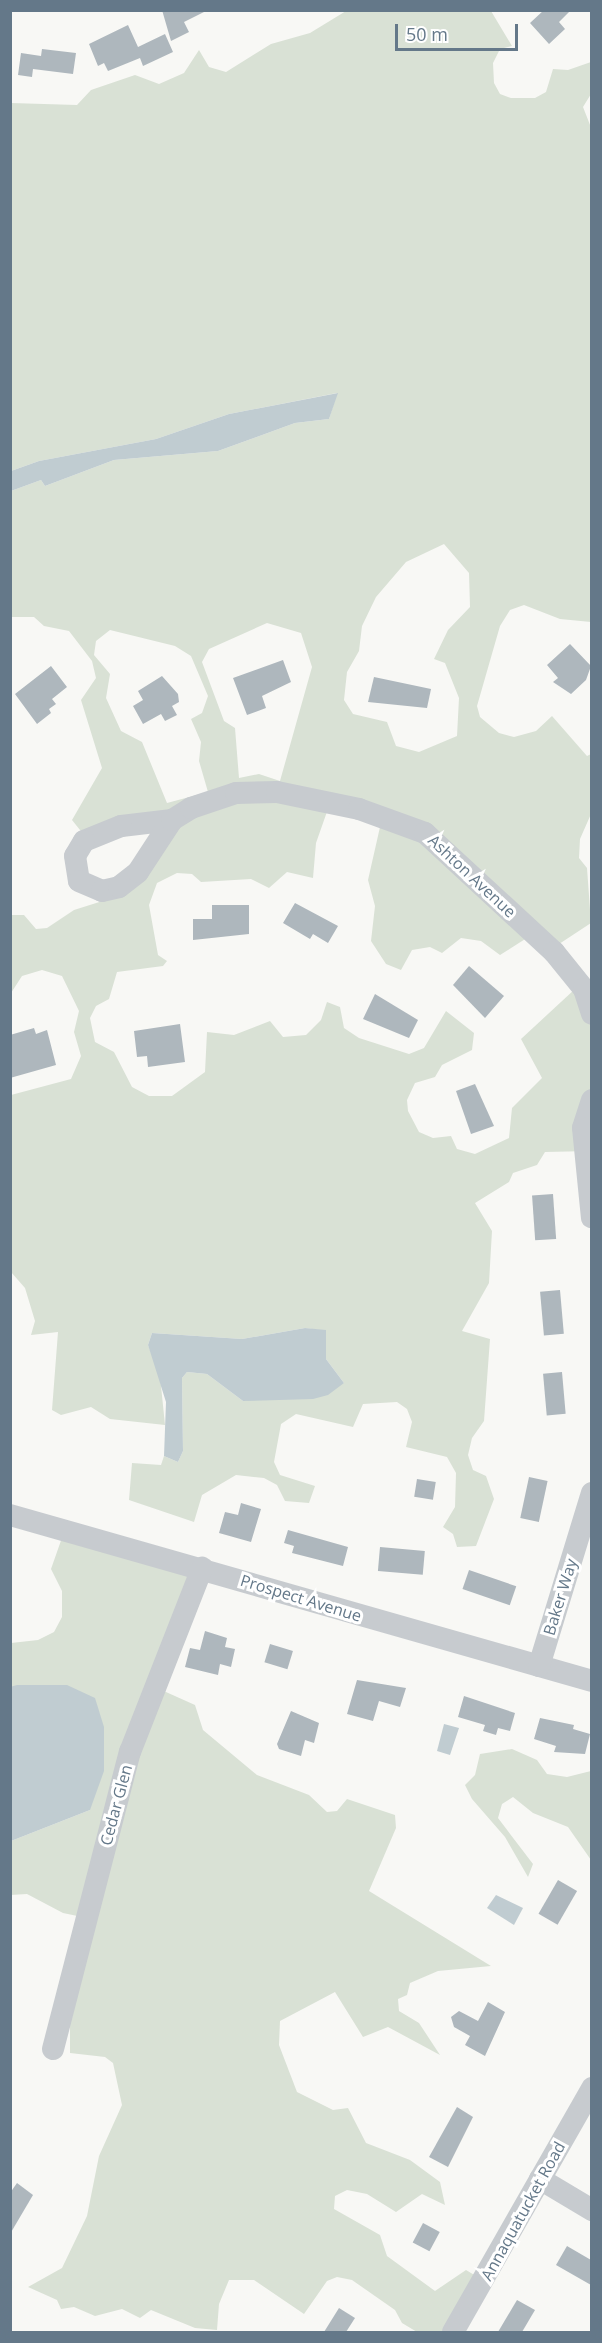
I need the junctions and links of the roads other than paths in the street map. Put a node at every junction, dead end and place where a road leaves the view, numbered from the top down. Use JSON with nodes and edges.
{"nodes":[{"id":1,"x":172,"y":820,"type":"dead end"},
{"id":2,"x":591,"y":1014,"type":"edge"},
{"id":3,"x":591,"y":1100,"type":"edge"},
{"id":4,"x":591,"y":1218,"type":"edge"},
{"id":5,"x":591,"y":1493,"type":"edge"},
{"id":6,"x":10,"y":1515,"type":"edge"},
{"id":7,"x":202,"y":1568,"type":"junction"},
{"id":8,"x":539,"y":1666,"type":"junction"},
{"id":9,"x":591,"y":1681,"type":"edge"},
{"id":10,"x":53,"y":2049,"type":"dead end"},
{"id":11,"x":591,"y":2088,"type":"edge"},
{"id":12,"x":540,"y":2179,"type":"junction"},
{"id":13,"x":591,"y":2210,"type":"edge"},
{"id":14,"x":453,"y":2332,"type":"edge"}],
"edges":[{"from":1,"to":2,"type":"street","name":"Ashton Avenue"},
{"from":3,"to":4,"type":"street"},
{"from":5,"to":8,"type":"street","name":"Baker Way"},
{"from":6,"to":7,"type":"street","name":"Prospect Avenue"},
{"from":7,"to":8,"type":"street","name":"Prospect Avenue"},
{"from":7,"to":10,"type":"street","name":"Cedar Glen"},
{"from":8,"to":9,"type":"street","name":"Prospect Avenue"},
{"from":11,"to":12,"type":"street","name":"Annaquatucket Road"},
{"from":12,"to":13,"type":"street"},
{"from":12,"to":14,"type":"street","name":"Annaquatucket Road"}]}
